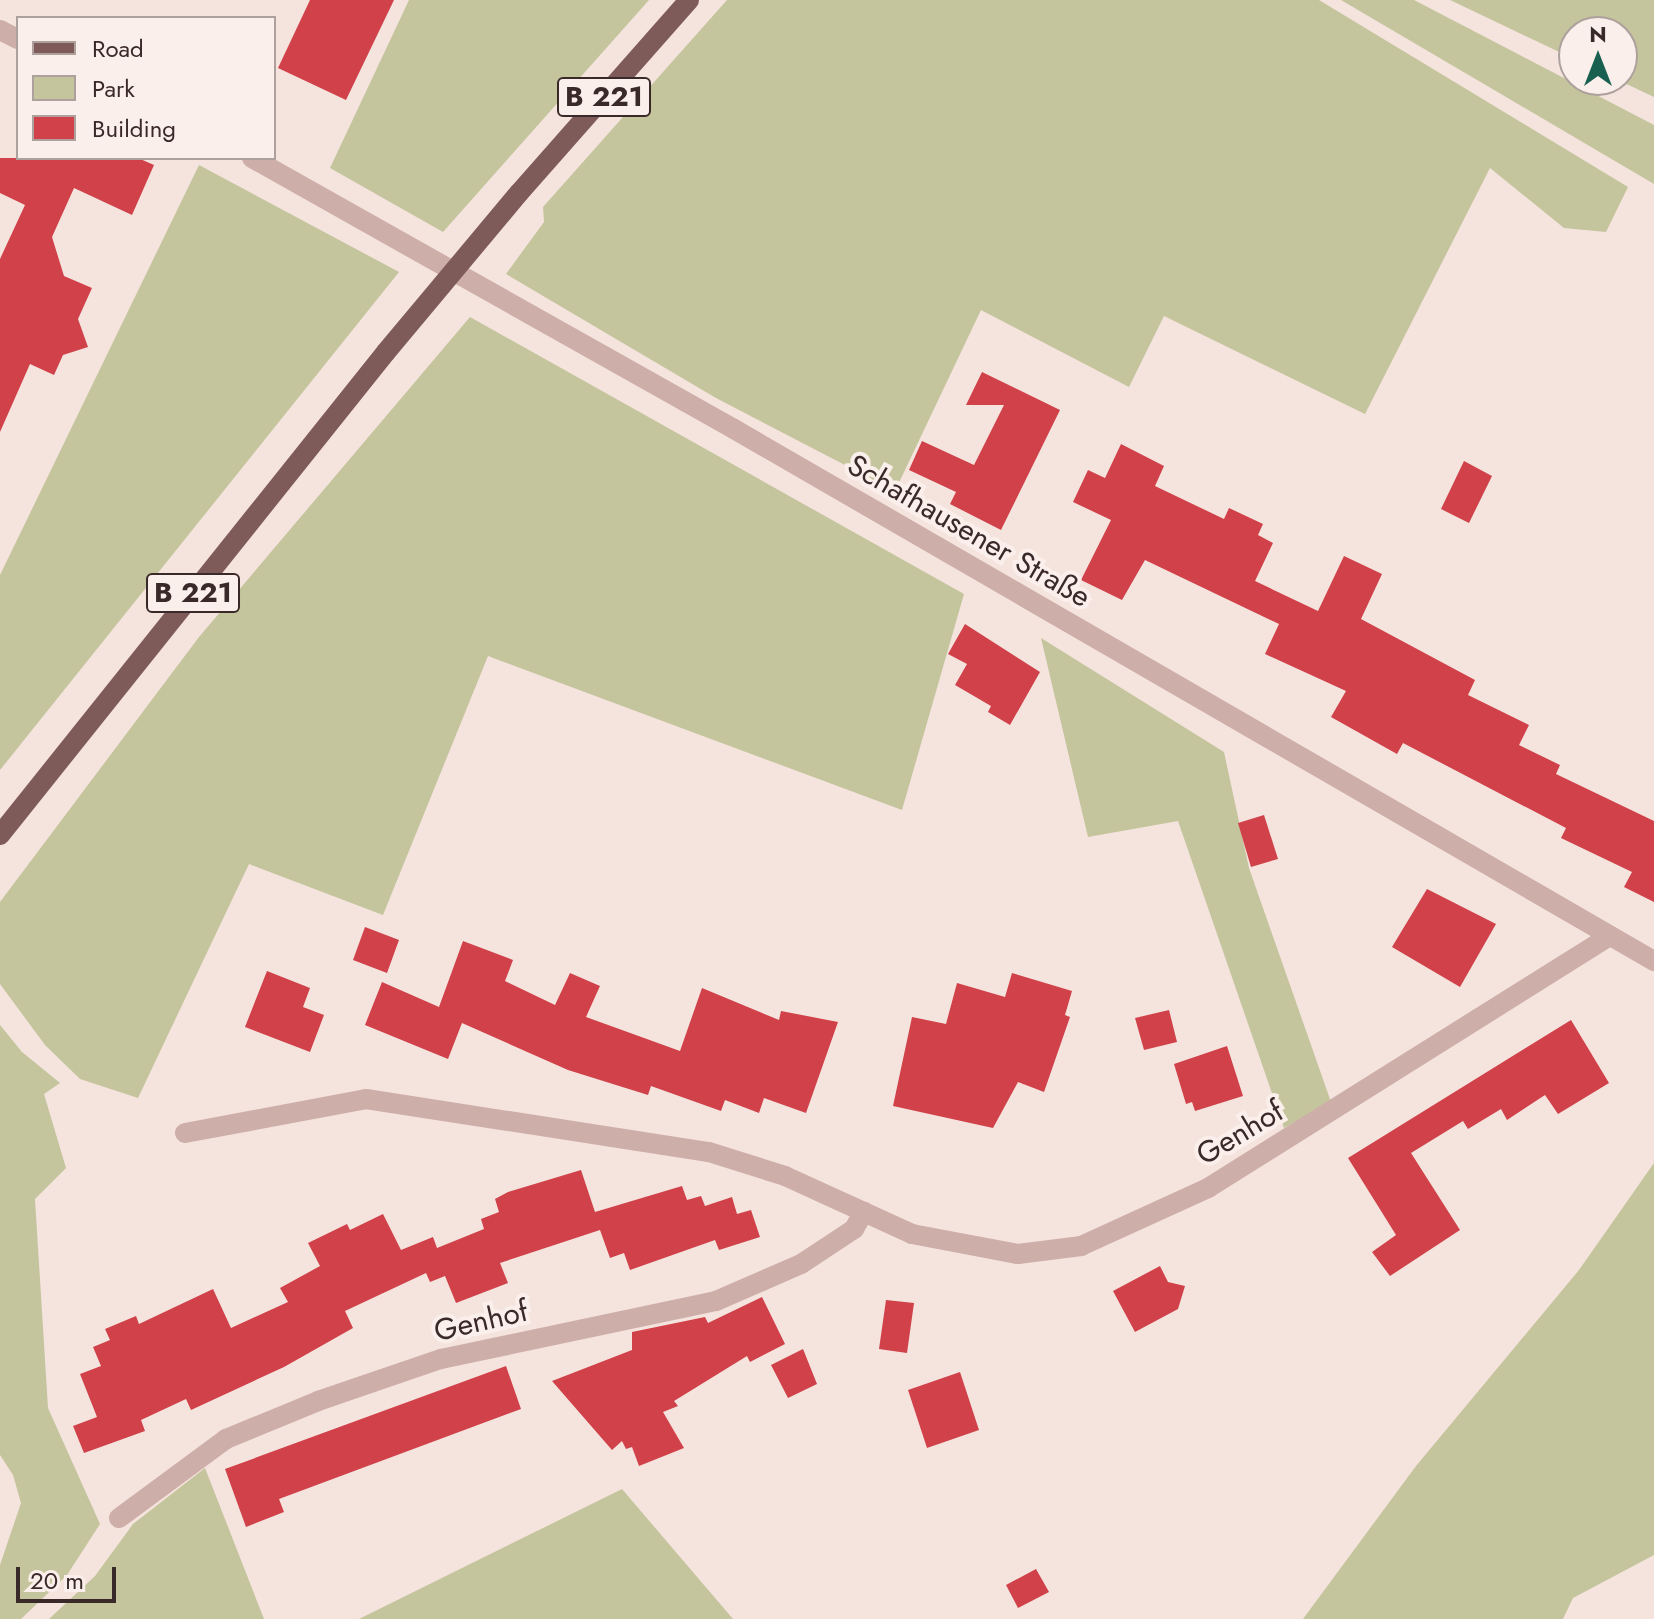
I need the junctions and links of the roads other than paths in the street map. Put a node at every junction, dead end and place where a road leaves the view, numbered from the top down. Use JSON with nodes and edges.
{"nodes":[{"id":1,"x":689,"y":0,"type":"edge"},
{"id":2,"x":256,"y":160,"type":"edge"},
{"id":3,"x":0,"y":835,"type":"edge"},
{"id":4,"x":1610,"y":936,"type":"junction"},
{"id":5,"x":1654,"y":961,"type":"edge"},
{"id":6,"x":185,"y":1133,"type":"dead end"},
{"id":7,"x":864,"y":1212,"type":"junction"},
{"id":8,"x":119,"y":1518,"type":"dead end"}],
"edges":[{"from":1,"to":3,"type":"main road","number":"B 221","bridge":true},
{"from":2,"to":4,"type":"street","name":"Schafhausener Straße"},
{"from":4,"to":5,"type":"street","name":"Schafhausener Straße"},
{"from":4,"to":7,"type":"street","name":"Genhof"},
{"from":6,"to":7,"type":"street","name":"Genhof"},
{"from":7,"to":8,"type":"street","name":"Genhof"}]}
